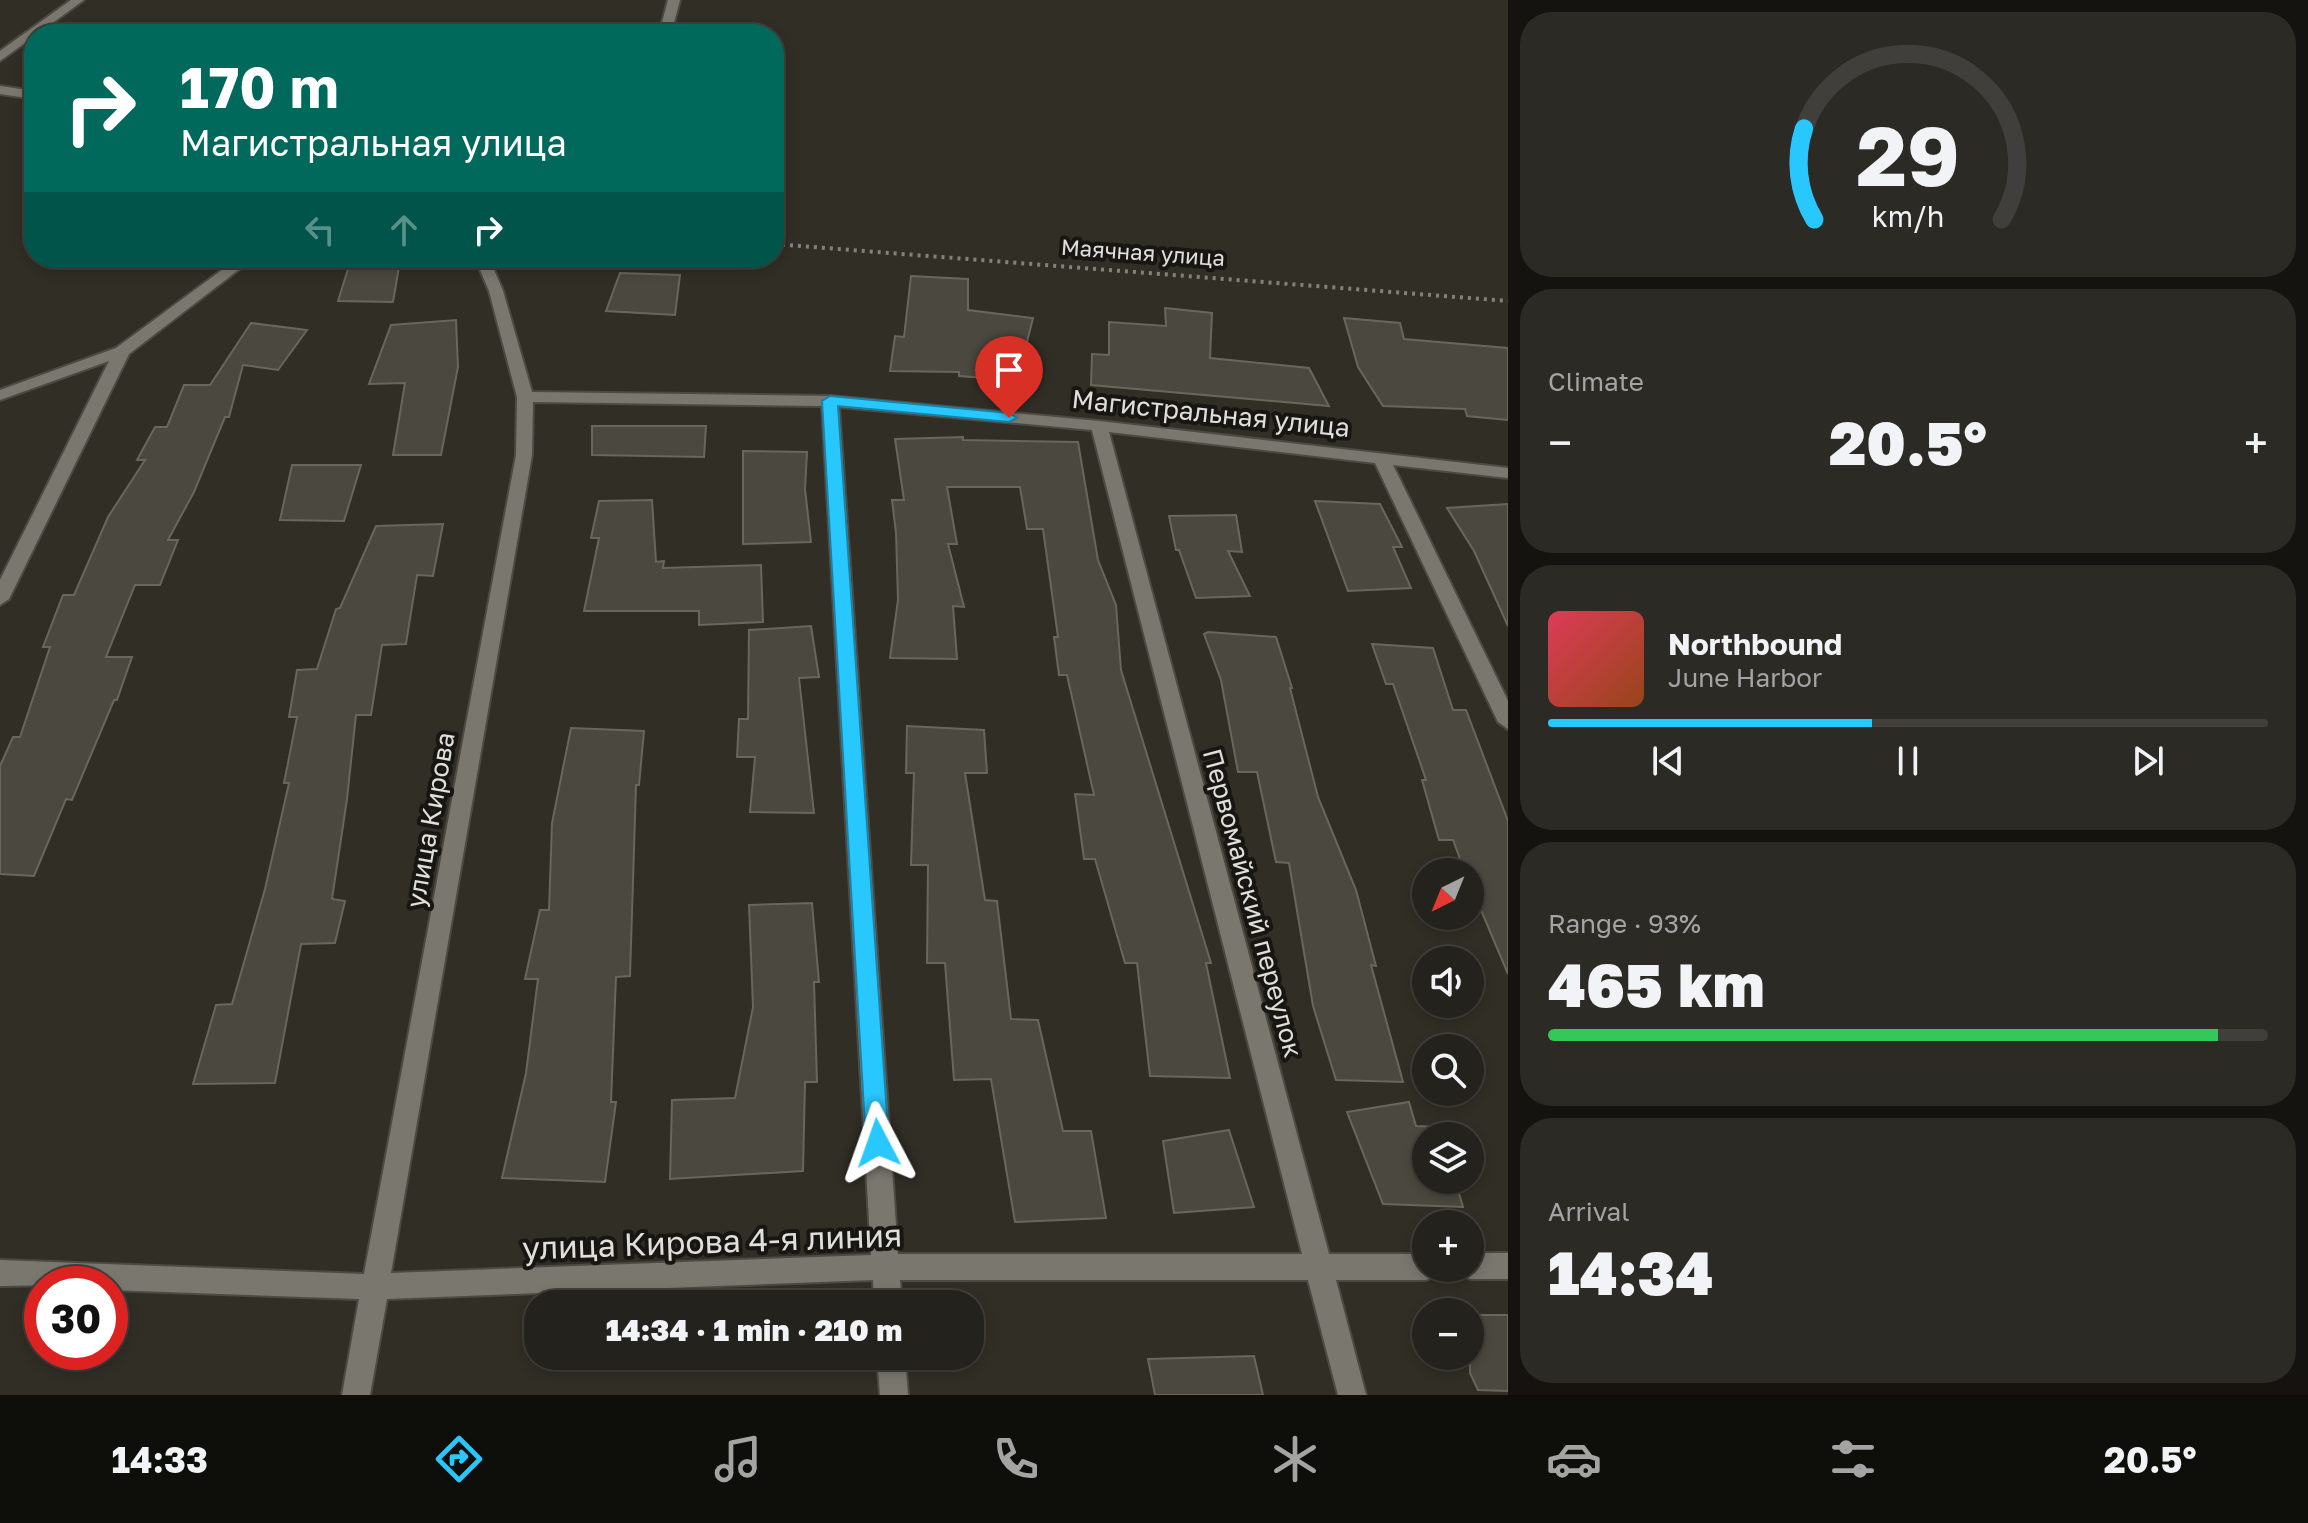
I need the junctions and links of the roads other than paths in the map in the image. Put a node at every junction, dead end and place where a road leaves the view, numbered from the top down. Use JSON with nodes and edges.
{"nodes":[{"id":1,"x":78,"y":0,"type":"edge"},
{"id":2,"x":674,"y":0,"type":"edge"},
{"id":3,"x":45,"y":24,"type":"edge"},
{"id":4,"x":668,"y":24,"type":"edge"},
{"id":5,"x":24,"y":39,"type":"edge"},
{"id":6,"x":0,"y":57,"type":"edge"},
{"id":7,"x":0,"y":90,"type":"edge"},
{"id":8,"x":24,"y":94,"type":"edge"},
{"id":9,"x":234,"y":268,"type":"edge"},
{"id":10,"x":486,"y":268,"type":"edge"},
{"id":11,"x":122,"y":351,"type":"junction"},
{"id":12,"x":0,"y":395,"type":"edge"},
{"id":13,"x":525,"y":397,"type":"junction"},
{"id":14,"x":830,"y":401,"type":"junction"},
{"id":15,"x":1099,"y":426,"type":"junction"},
{"id":16,"x":1381,"y":457,"type":"junction"},
{"id":17,"x":1508,"y":473,"type":"edge"},
{"id":18,"x":0,"y":599,"type":"edge"},
{"id":19,"x":1508,"y":722,"type":"edge"},
{"id":20,"x":1484,"y":1266,"type":"edge"},
{"id":21,"x":1508,"y":1266,"type":"edge"},
{"id":22,"x":886,"y":1267,"type":"junction"},
{"id":23,"x":1412,"y":1267,"type":"edge"},
{"id":24,"x":1320,"y":1269,"type":"junction"},
{"id":25,"x":0,"y":1273,"type":"edge"},
{"id":26,"x":374,"y":1287,"type":"junction"},
{"id":27,"x":887,"y":1290,"type":"edge"},
{"id":28,"x":892,"y":1370,"type":"edge"},
{"id":29,"x":356,"y":1395,"type":"edge"},
{"id":30,"x":894,"y":1395,"type":"edge"},
{"id":31,"x":1352,"y":1395,"type":"edge"}],
"edges":[{"from":1,"to":3,"type":"street"},
{"from":2,"to":4,"type":"street"},
{"from":5,"to":6,"type":"street"},
{"from":7,"to":8,"type":"street"},
{"from":9,"to":11,"type":"street"},
{"from":10,"to":13,"type":"street","name":"улица Кирова"},
{"from":11,"to":12,"type":"street"},
{"from":11,"to":18,"type":"street"},
{"from":13,"to":14,"type":"street","name":"Магистральная улица"},
{"from":13,"to":26,"type":"street","name":"улица Кирова"},
{"from":14,"to":15,"type":"street","name":"Магистральная улица"},
{"from":14,"to":22,"type":"street"},
{"from":15,"to":16,"type":"street","name":"Магистральная улица"},
{"from":15,"to":24,"type":"street","name":"Первомайский переулок"},
{"from":16,"to":17,"type":"street","name":"Магистральная улица"},
{"from":16,"to":19,"type":"street"},
{"from":20,"to":21,"type":"street"},
{"from":22,"to":24,"type":"street","name":"улица Кирова 4-я линия"},
{"from":22,"to":26,"type":"street","name":"улица Кирова 4-я линия"},
{"from":22,"to":27,"type":"street"},
{"from":23,"to":24,"type":"street","name":"улица Кирова 4-я линия"},
{"from":24,"to":31,"type":"street","name":"Первомайский переулок"},
{"from":25,"to":26,"type":"street","name":"улица Кирова 4-я линия"},
{"from":26,"to":29,"type":"street","name":"улица Кирова"},
{"from":28,"to":30,"type":"street"}]}
